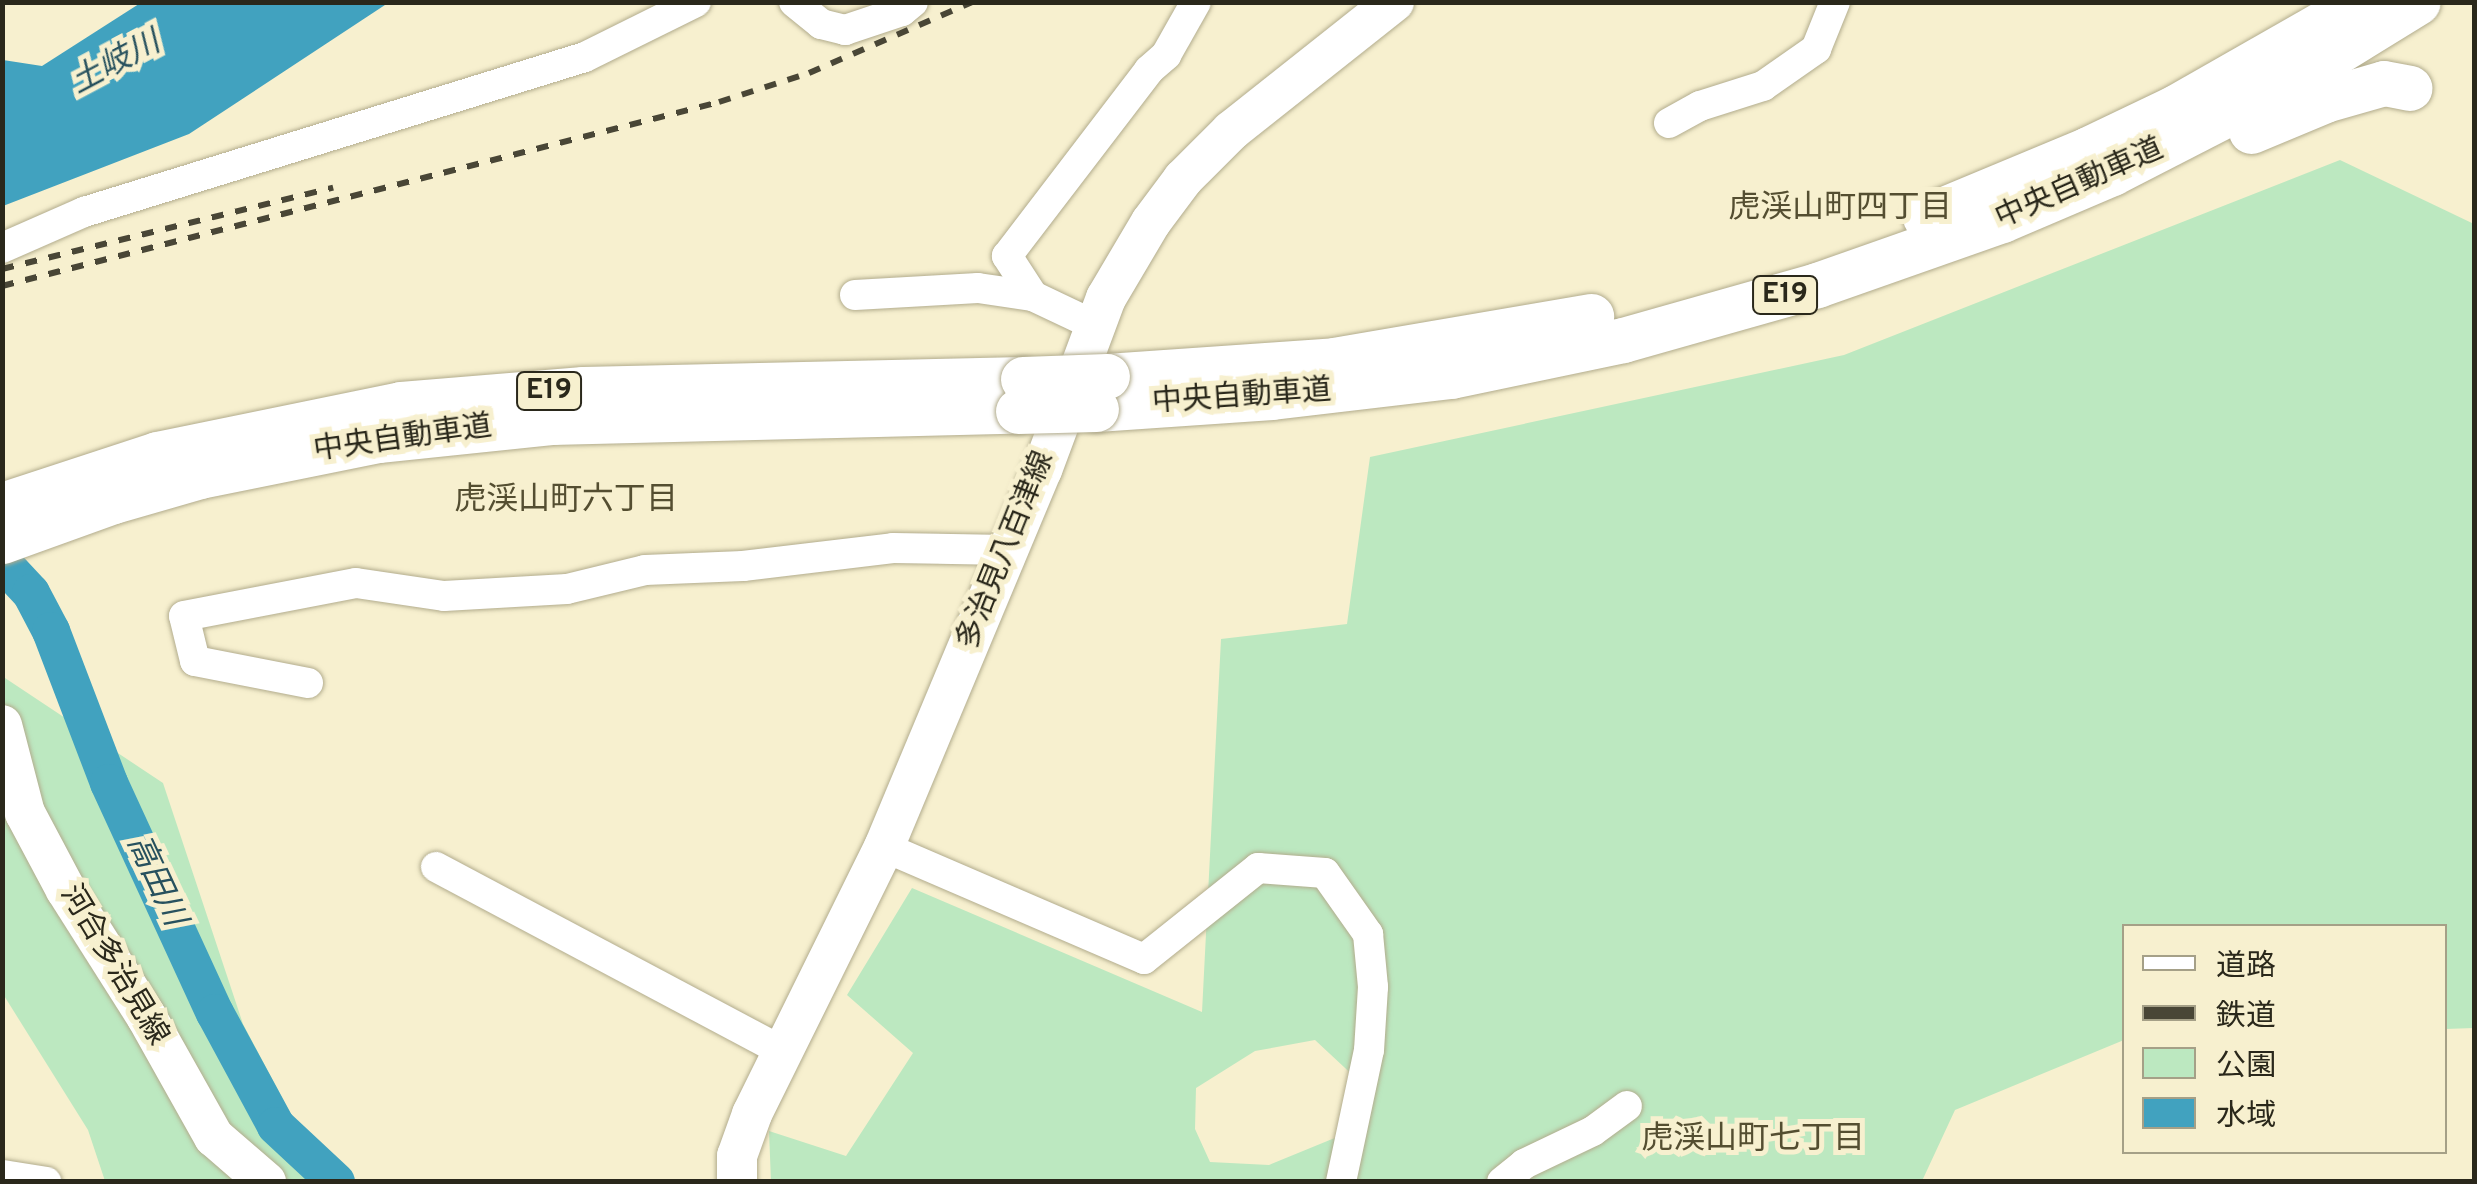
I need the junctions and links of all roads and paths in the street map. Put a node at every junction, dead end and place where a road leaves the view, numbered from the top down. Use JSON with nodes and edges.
{"nodes":[{"id":1,"x":696,"y":2,"type":"edge"},
{"id":2,"x":794,"y":2,"type":"edge"},
{"id":3,"x":913,"y":2,"type":"edge"},
{"id":4,"x":1196,"y":2,"type":"edge"},
{"id":5,"x":1394,"y":2,"type":"edge"},
{"id":6,"x":1836,"y":2,"type":"edge"},
{"id":7,"x":2360,"y":2,"type":"edge"},
{"id":8,"x":2418,"y":2,"type":"edge"},
{"id":9,"x":2410,"y":88,"type":"dead end"},
{"id":10,"x":1669,"y":123,"type":"dead end"},
{"id":11,"x":2,"y":248,"type":"edge"},
{"id":12,"x":1906,"y":256,"type":"junction"},
{"id":13,"x":855,"y":295,"type":"dead end"},
{"id":14,"x":1033,"y":296,"type":"junction"},
{"id":15,"x":1094,"y":325,"type":"junction"},
{"id":16,"x":1102,"y":393,"type":"junction"},
{"id":17,"x":98,"y":488,"type":"junction"},
{"id":18,"x":2,"y":505,"type":"edge"},
{"id":19,"x":2,"y":541,"type":"edge"},
{"id":20,"x":1008,"y":550,"type":"junction"},
{"id":21,"x":308,"y":684,"type":"dead end"},
{"id":22,"x":2,"y":725,"type":"edge"},
{"id":23,"x":884,"y":847,"type":"junction"},
{"id":24,"x":436,"y":867,"type":"dead end"},
{"id":25,"x":784,"y":1052,"type":"junction"},
{"id":26,"x":1627,"y":1106,"type":"dead end"},
{"id":27,"x":2,"y":1174,"type":"edge"},
{"id":28,"x":46,"y":1182,"type":"edge"},
{"id":29,"x":266,"y":1182,"type":"edge"},
{"id":30,"x":738,"y":1182,"type":"edge"},
{"id":31,"x":1341,"y":1182,"type":"edge"},
{"id":32,"x":1502,"y":1182,"type":"edge"}],
"edges":[{"from":1,"to":11,"type":"street"},
{"from":2,"to":3,"type":"street"},
{"from":4,"to":14,"type":"street"},
{"from":5,"to":15,"type":"main road","name":"多治見八百津線"},
{"from":6,"to":10,"type":"street"},
{"from":7,"to":16,"type":"highway","name":"中央自動車道","number":"E19"},
{"from":8,"to":12,"type":"highway","name":"中央自動車道","number":"E19"},
{"from":9,"to":12,"type":"highway"},
{"from":12,"to":16,"type":"highway","name":"中央自動車道","number":"E19"},
{"from":13,"to":14,"type":"street"},
{"from":14,"to":15,"type":"street"},
{"from":15,"to":20,"type":"main road","name":"多治見八百津線"},
{"from":16,"to":17,"type":"highway","name":"中央自動車道","number":"E19","bridge":true},
{"from":17,"to":18,"type":"highway","name":"中央自動車道","number":"E19"},
{"from":17,"to":19,"type":"highway","name":"中央自動車道","number":"E19"},
{"from":20,"to":21,"type":"street"},
{"from":20,"to":23,"type":"main road","name":"多治見八百津線"},
{"from":22,"to":29,"type":"main road","name":"河合多治見線"},
{"from":23,"to":25,"type":"main road","name":"多治見八百津線"},
{"from":23,"to":31,"type":"street"},
{"from":24,"to":25,"type":"street"},
{"from":25,"to":30,"type":"main road","name":"多治見八百津線"},
{"from":26,"to":32,"type":"street"},
{"from":27,"to":28,"type":"street"}]}
